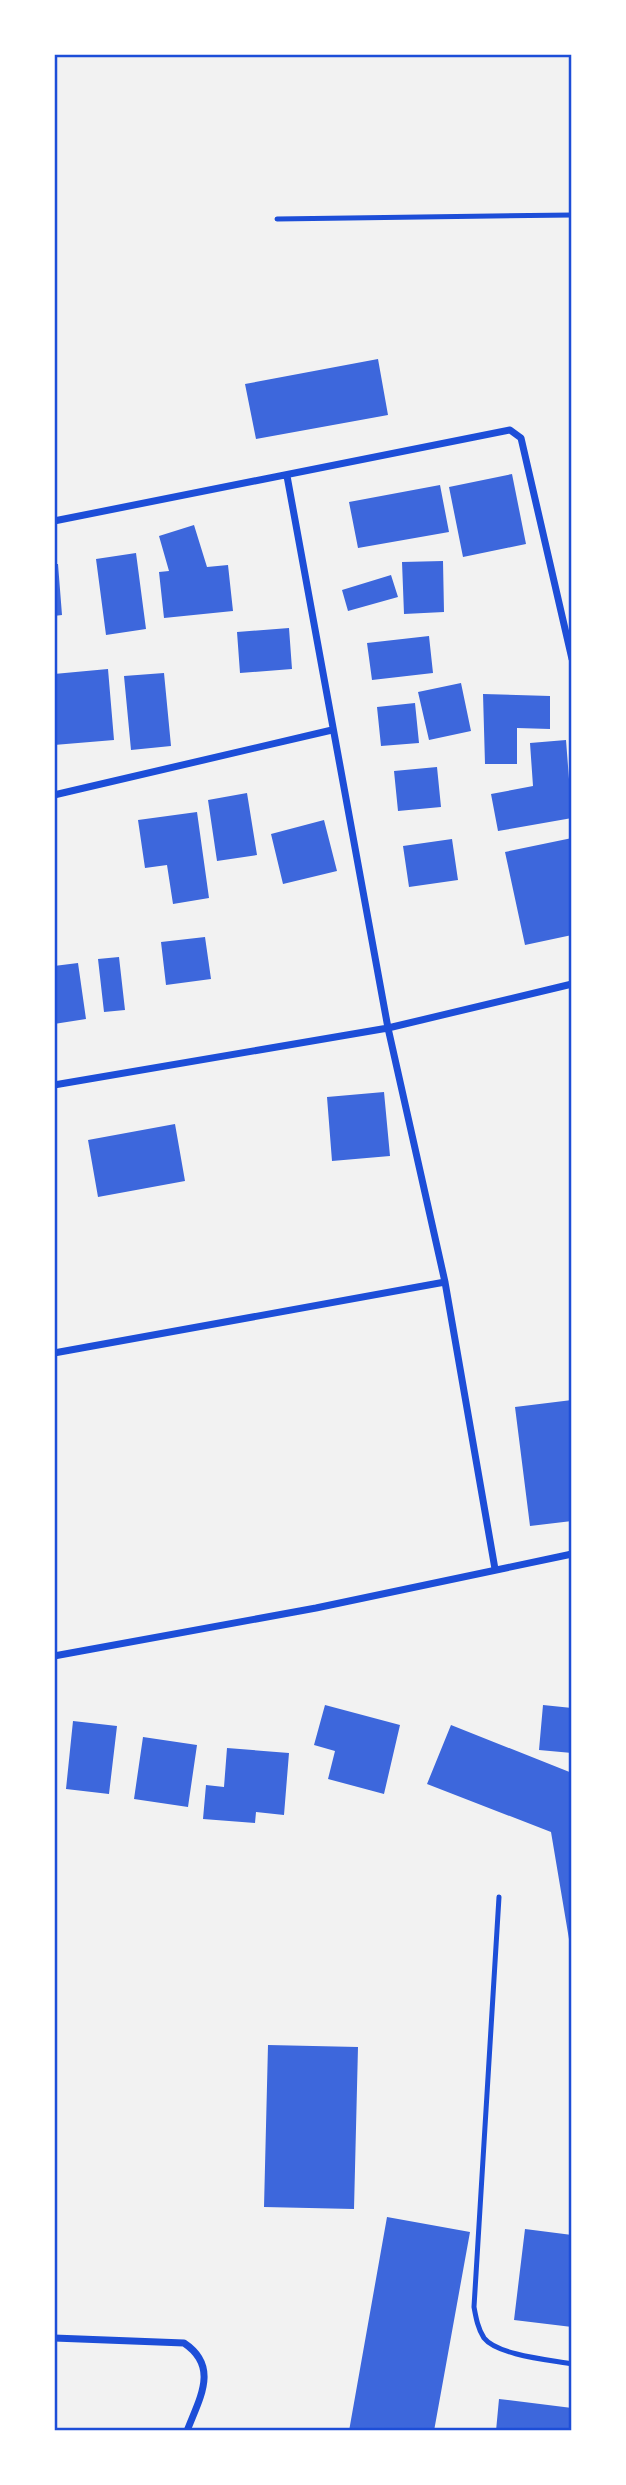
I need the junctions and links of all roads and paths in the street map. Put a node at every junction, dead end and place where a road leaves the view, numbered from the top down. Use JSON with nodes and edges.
{"nodes":[{"id":1,"x":572,"y":215,"type":"edge"},
{"id":2,"x":277,"y":219,"type":"dead end"},
{"id":3,"x":287,"y":476,"type":"junction"},
{"id":4,"x":54,"y":521,"type":"edge"},
{"id":5,"x":572,"y":659,"type":"edge"},
{"id":6,"x":332,"y":730,"type":"junction"},
{"id":7,"x":54,"y":795,"type":"edge"},
{"id":8,"x":572,"y":984,"type":"edge"},
{"id":9,"x":388,"y":1028,"type":"junction"},
{"id":10,"x":54,"y":1085,"type":"edge"},
{"id":11,"x":444,"y":1282,"type":"junction"},
{"id":12,"x":54,"y":1353,"type":"edge"},
{"id":13,"x":572,"y":1555,"type":"edge"},
{"id":14,"x":495,"y":1569,"type":"junction"},
{"id":15,"x":54,"y":1656,"type":"edge"},
{"id":16,"x":499,"y":1897,"type":"dead end"},
{"id":17,"x":54,"y":2338,"type":"edge"},
{"id":18,"x":572,"y":2364,"type":"edge"},
{"id":19,"x":187,"y":2431,"type":"edge"}],
"edges":[{"from":1,"to":2,"type":"lane"},
{"from":3,"to":4,"type":"street"},
{"from":3,"to":5,"type":"street"},
{"from":3,"to":6,"type":"street"},
{"from":6,"to":7,"type":"street"},
{"from":6,"to":9,"type":"street"},
{"from":8,"to":9,"type":"street"},
{"from":9,"to":10,"type":"street"},
{"from":9,"to":11,"type":"street"},
{"from":11,"to":12,"type":"street"},
{"from":11,"to":14,"type":"street"},
{"from":13,"to":14,"type":"street"},
{"from":14,"to":15,"type":"street"},
{"from":16,"to":18,"type":"lane"},
{"from":17,"to":19,"type":"street"}]}
